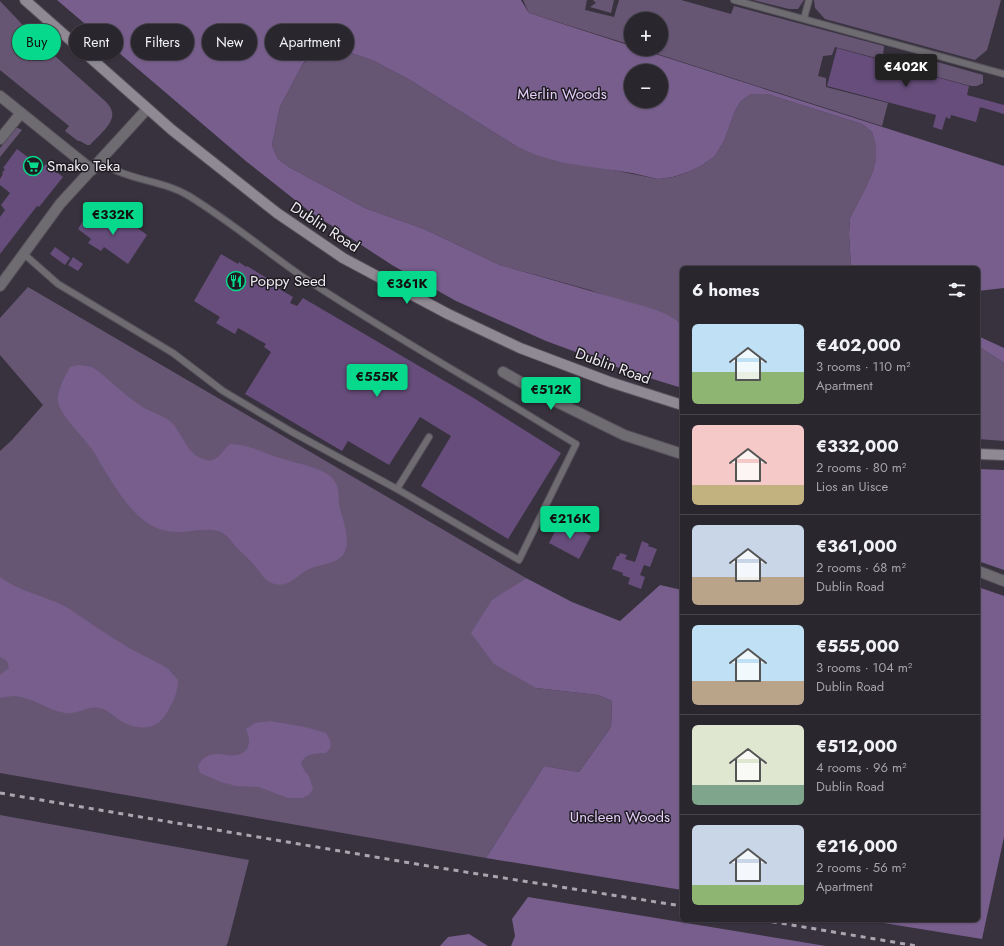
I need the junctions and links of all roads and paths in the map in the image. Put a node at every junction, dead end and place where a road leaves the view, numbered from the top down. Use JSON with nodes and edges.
{"nodes":[{"id":1,"x":25,"y":0,"type":"edge"},
{"id":2,"x":734,"y":0,"type":"edge"},
{"id":3,"x":809,"y":0,"type":"edge"},
{"id":4,"x":804,"y":18,"type":"junction"},
{"id":5,"x":1004,"y":74,"type":"edge"},
{"id":6,"x":0,"y":96,"type":"edge"},
{"id":7,"x":147,"y":109,"type":"junction"},
{"id":8,"x":21,"y":113,"type":"junction"},
{"id":9,"x":0,"y":139,"type":"edge"},
{"id":10,"x":100,"y":161,"type":"junction"},
{"id":11,"x":92,"y":170,"type":"junction"},
{"id":12,"x":24,"y":254,"type":"junction"},
{"id":13,"x":0,"y":286,"type":"edge"},
{"id":14,"x":503,"y":372,"type":"dead end"},
{"id":15,"x":680,"y":404,"type":"edge"},
{"id":16,"x":429,"y":437,"type":"dead end"},
{"id":17,"x":680,"y":453,"type":"edge"},
{"id":18,"x":980,"y":454,"type":"edge"},
{"id":19,"x":1004,"y":455,"type":"edge"},
{"id":20,"x":397,"y":489,"type":"junction"},
{"id":21,"x":980,"y":572,"type":"edge"},
{"id":22,"x":1004,"y":581,"type":"edge"}],
"edges":[{"from":1,"to":7,"type":"main road","name":"Dublin Road"},
{"from":2,"to":4,"type":"lane"},
{"from":3,"to":4,"type":"lane"},
{"from":4,"to":5,"type":"lane"},
{"from":6,"to":8,"type":"street"},
{"from":7,"to":10,"type":"street"},
{"from":7,"to":15,"type":"main road","name":"Dublin Road"},
{"from":8,"to":9,"type":"street"},
{"from":8,"to":11,"type":"street"},
{"from":10,"to":11,"type":"street"},
{"from":10,"to":20,"type":"lane"},
{"from":11,"to":12,"type":"street"},
{"from":12,"to":13,"type":"street"},
{"from":12,"to":20,"type":"lane"},
{"from":14,"to":17,"type":"street"},
{"from":16,"to":20,"type":"lane"},
{"from":18,"to":19,"type":"main road"},
{"from":21,"to":22,"type":"street"}]}
